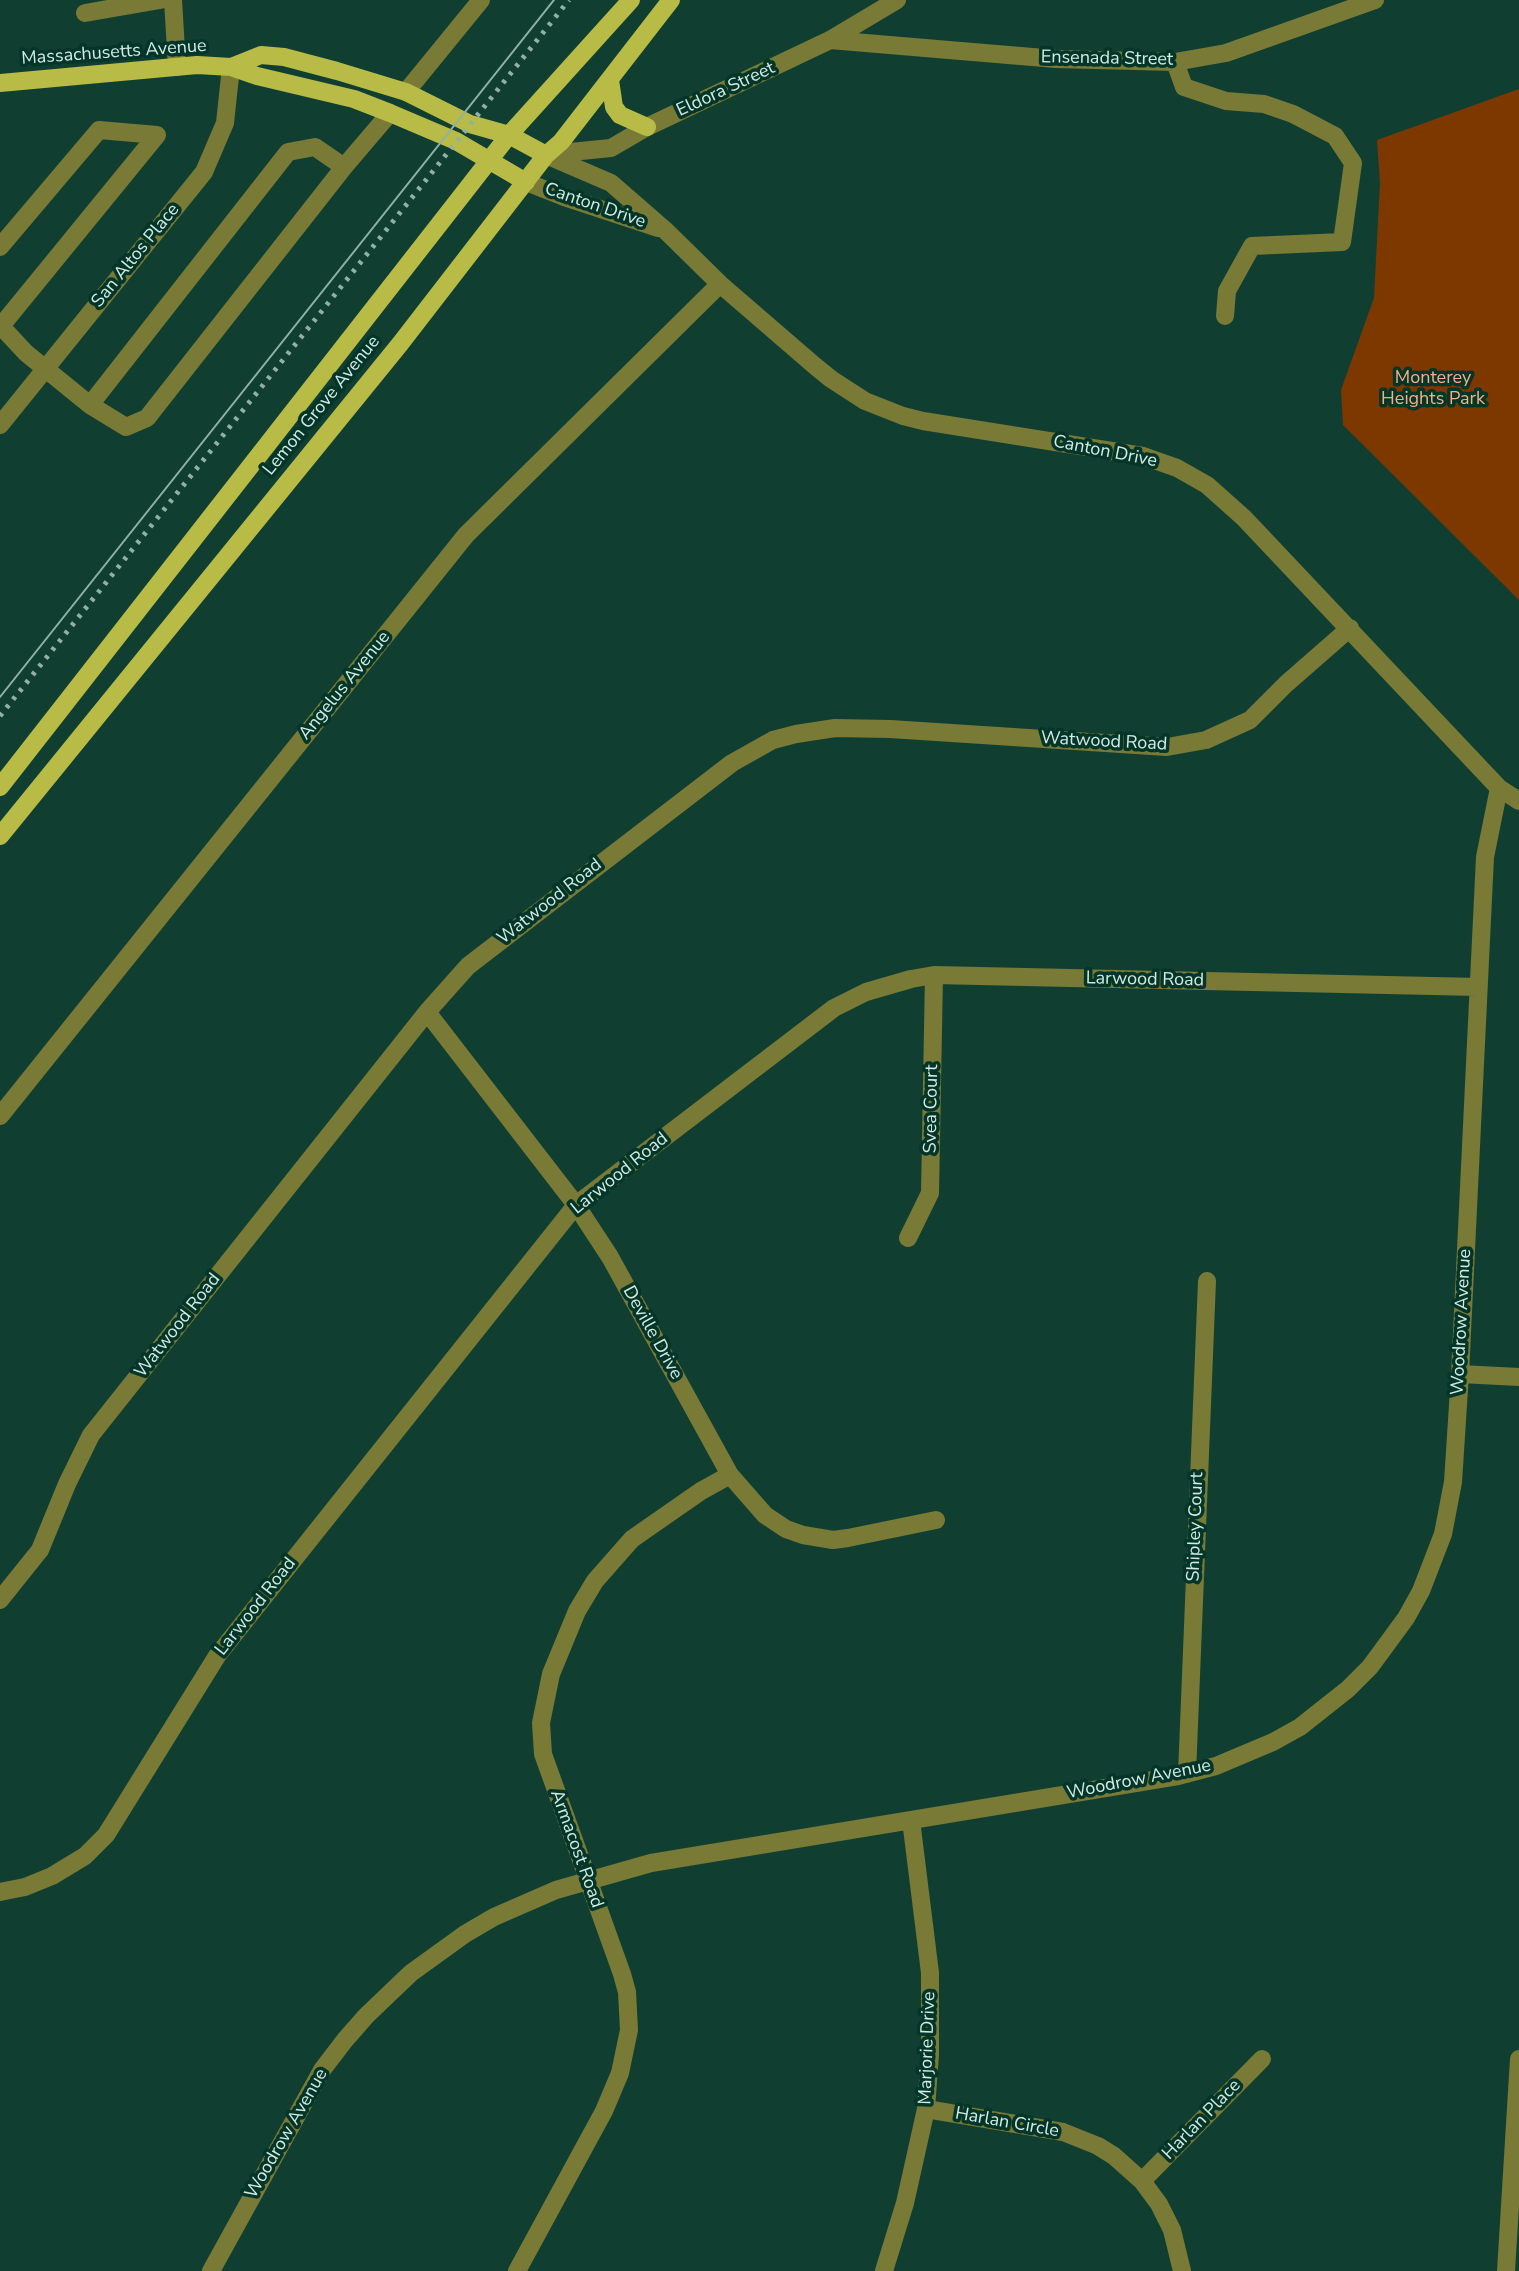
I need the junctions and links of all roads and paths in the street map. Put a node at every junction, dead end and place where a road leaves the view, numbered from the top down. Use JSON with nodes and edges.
{"nodes":[{"id":1,"x":160,"y":0,"type":"edge"},
{"id":2,"x":173,"y":0,"type":"edge"},
{"id":3,"x":481,"y":0,"type":"edge"},
{"id":4,"x":631,"y":0,"type":"edge"},
{"id":5,"x":671,"y":0,"type":"edge"},
{"id":6,"x":897,"y":0,"type":"edge"},
{"id":7,"x":1375,"y":0,"type":"edge"},
{"id":8,"x":85,"y":13,"type":"dead end"},
{"id":9,"x":830,"y":40,"type":"junction"},
{"id":10,"x":1175,"y":62,"type":"junction"},
{"id":11,"x":177,"y":67,"type":"junction"},
{"id":12,"x":232,"y":67,"type":"junction"},
{"id":13,"x":610,"y":80,"type":"junction"},
{"id":14,"x":0,"y":83,"type":"edge"},
{"id":15,"x":406,"y":92,"type":"junction"},
{"id":16,"x":390,"y":113,"type":"junction"},
{"id":17,"x":647,"y":127,"type":"junction"},
{"id":18,"x":509,"y":135,"type":"junction"},
{"id":19,"x":547,"y":155,"type":"junction"},
{"id":20,"x":488,"y":161,"type":"junction"},
{"id":21,"x":344,"y":167,"type":"junction"},
{"id":22,"x":526,"y":182,"type":"junction"},
{"id":23,"x":665,"y":230,"type":"junction"},
{"id":24,"x":0,"y":247,"type":"edge"},
{"id":25,"x":720,"y":284,"type":"junction"},
{"id":26,"x":1225,"y":316,"type":"dead end"},
{"id":27,"x":1,"y":326,"type":"edge"},
{"id":28,"x":46,"y":368,"type":"junction"},
{"id":29,"x":90,"y":405,"type":"junction"},
{"id":30,"x":0,"y":425,"type":"edge"},
{"id":31,"x":1350,"y":628,"type":"junction"},
{"id":32,"x":0,"y":787,"type":"edge"},
{"id":33,"x":1499,"y":788,"type":"junction"},
{"id":34,"x":1519,"y":801,"type":"edge"},
{"id":35,"x":0,"y":836,"type":"edge"},
{"id":36,"x":934,"y":975,"type":"junction"},
{"id":37,"x":1478,"y":987,"type":"junction"},
{"id":38,"x":428,"y":1012,"type":"junction"},
{"id":39,"x":0,"y":1116,"type":"edge"},
{"id":40,"x":576,"y":1205,"type":"junction"},
{"id":41,"x":908,"y":1238,"type":"dead end"},
{"id":42,"x":1207,"y":1281,"type":"dead end"},
{"id":43,"x":1460,"y":1374,"type":"junction"},
{"id":44,"x":1519,"y":1377,"type":"edge"},
{"id":45,"x":730,"y":1475,"type":"junction"},
{"id":46,"x":936,"y":1520,"type":"dead end"},
{"id":47,"x":0,"y":1600,"type":"edge"},
{"id":48,"x":1187,"y":1774,"type":"junction"},
{"id":49,"x":911,"y":1820,"type":"junction"},
{"id":50,"x":587,"y":1879,"type":"junction"},
{"id":51,"x":0,"y":1892,"type":"edge"},
{"id":52,"x":1262,"y":2059,"type":"dead end"},
{"id":53,"x":1519,"y":2059,"type":"edge"},
{"id":54,"x":926,"y":2109,"type":"junction"},
{"id":55,"x":1142,"y":2181,"type":"junction"},
{"id":56,"x":211,"y":2271,"type":"edge"},
{"id":57,"x":517,"y":2271,"type":"edge"},
{"id":58,"x":884,"y":2271,"type":"edge"},
{"id":59,"x":1182,"y":2271,"type":"edge"},
{"id":60,"x":1506,"y":2271,"type":"edge"}],
"edges":[{"from":1,"to":8,"type":"street"},
{"from":2,"to":11,"type":"street"},
{"from":3,"to":15,"type":"street"},
{"from":4,"to":18,"type":"main road","name":"Lemon Grove Avenue"},
{"from":5,"to":13,"type":"main road","name":"Lemon Grove Avenue"},
{"from":6,"to":9,"type":"street","name":"Eldora Street"},
{"from":7,"to":10,"type":"street","name":"Ensenada Street"},
{"from":9,"to":10,"type":"street","name":"Ensenada Street"},
{"from":9,"to":17,"type":"street","name":"Eldora Street"},
{"from":10,"to":26,"type":"street"},
{"from":11,"to":12,"type":"main road","name":"Massachusetts Avenue"},
{"from":11,"to":14,"type":"main road","name":"Massachusetts Avenue"},
{"from":12,"to":15,"type":"main road","name":"Massachusetts Avenue"},
{"from":12,"to":16,"type":"main road","name":"Massachusetts Avenue"},
{"from":12,"to":28,"type":"street","name":"San Altos Place"},
{"from":13,"to":17,"type":"main road"},
{"from":13,"to":19,"type":"main road","name":"Lemon Grove Avenue"},
{"from":15,"to":18,"type":"main road","name":"Massachusetts Avenue"},
{"from":16,"to":20,"type":"main road","name":"Massachusetts Avenue"},
{"from":16,"to":21,"type":"street"},
{"from":17,"to":19,"type":"street","name":"Eldora Street"},
{"from":18,"to":19,"type":"main road","name":"Massachusetts Avenue"},
{"from":18,"to":20,"type":"main road","name":"Lemon Grove Avenue"},
{"from":19,"to":22,"type":"main road","name":"Lemon Grove Avenue"},
{"from":19,"to":23,"type":"street","name":"Canton Drive"},
{"from":20,"to":22,"type":"main road","name":"Massachusetts Avenue"},
{"from":20,"to":32,"type":"main road","name":"Lemon Grove Avenue"},
{"from":21,"to":29,"type":"street"},
{"from":21,"to":29,"type":"street"},
{"from":22,"to":23,"type":"street","name":"Canton Drive"},
{"from":22,"to":35,"type":"main road","name":"Lemon Grove Avenue"},
{"from":23,"to":25,"type":"street","name":"Canton Drive"},
{"from":24,"to":27,"type":"street"},
{"from":25,"to":31,"type":"street","name":"Canton Drive"},
{"from":25,"to":39,"type":"street","name":"Angelus Avenue"},
{"from":27,"to":28,"type":"street"},
{"from":28,"to":29,"type":"street"},
{"from":28,"to":30,"type":"street","name":"San Altos Place"},
{"from":31,"to":33,"type":"street","name":"Canton Drive"},
{"from":31,"to":38,"type":"street","name":"Watwood Road"},
{"from":33,"to":34,"type":"street","name":"Canton Drive"},
{"from":33,"to":37,"type":"street","name":"Woodrow Avenue"},
{"from":36,"to":37,"type":"street","name":"Larwood Road"},
{"from":36,"to":40,"type":"street","name":"Larwood Road"},
{"from":36,"to":41,"type":"street","name":"Svea Court"},
{"from":37,"to":43,"type":"street","name":"Woodrow Avenue"},
{"from":38,"to":40,"type":"street","name":"Deville Drive"},
{"from":38,"to":47,"type":"street","name":"Watwood Road"},
{"from":40,"to":45,"type":"street","name":"Deville Drive"},
{"from":40,"to":51,"type":"street","name":"Larwood Road"},
{"from":42,"to":48,"type":"street","name":"Shipley Court"},
{"from":43,"to":44,"type":"street"},
{"from":43,"to":48,"type":"street","name":"Woodrow Avenue"},
{"from":45,"to":46,"type":"street","name":"Deville Drive"},
{"from":45,"to":50,"type":"street","name":"Armacost Road"},
{"from":48,"to":49,"type":"street","name":"Woodrow Avenue"},
{"from":49,"to":50,"type":"street","name":"Woodrow Avenue"},
{"from":49,"to":54,"type":"street","name":"Marjorie Drive"},
{"from":50,"to":56,"type":"street","name":"Woodrow Avenue"},
{"from":50,"to":57,"type":"street","name":"Armacost Road"},
{"from":52,"to":55,"type":"street","name":"Harlan Place"},
{"from":53,"to":60,"type":"street"},
{"from":54,"to":55,"type":"street","name":"Harlan Circle"},
{"from":54,"to":58,"type":"street","name":"Marjorie Drive"},
{"from":55,"to":59,"type":"street","name":"Harlan Circle"}]}
